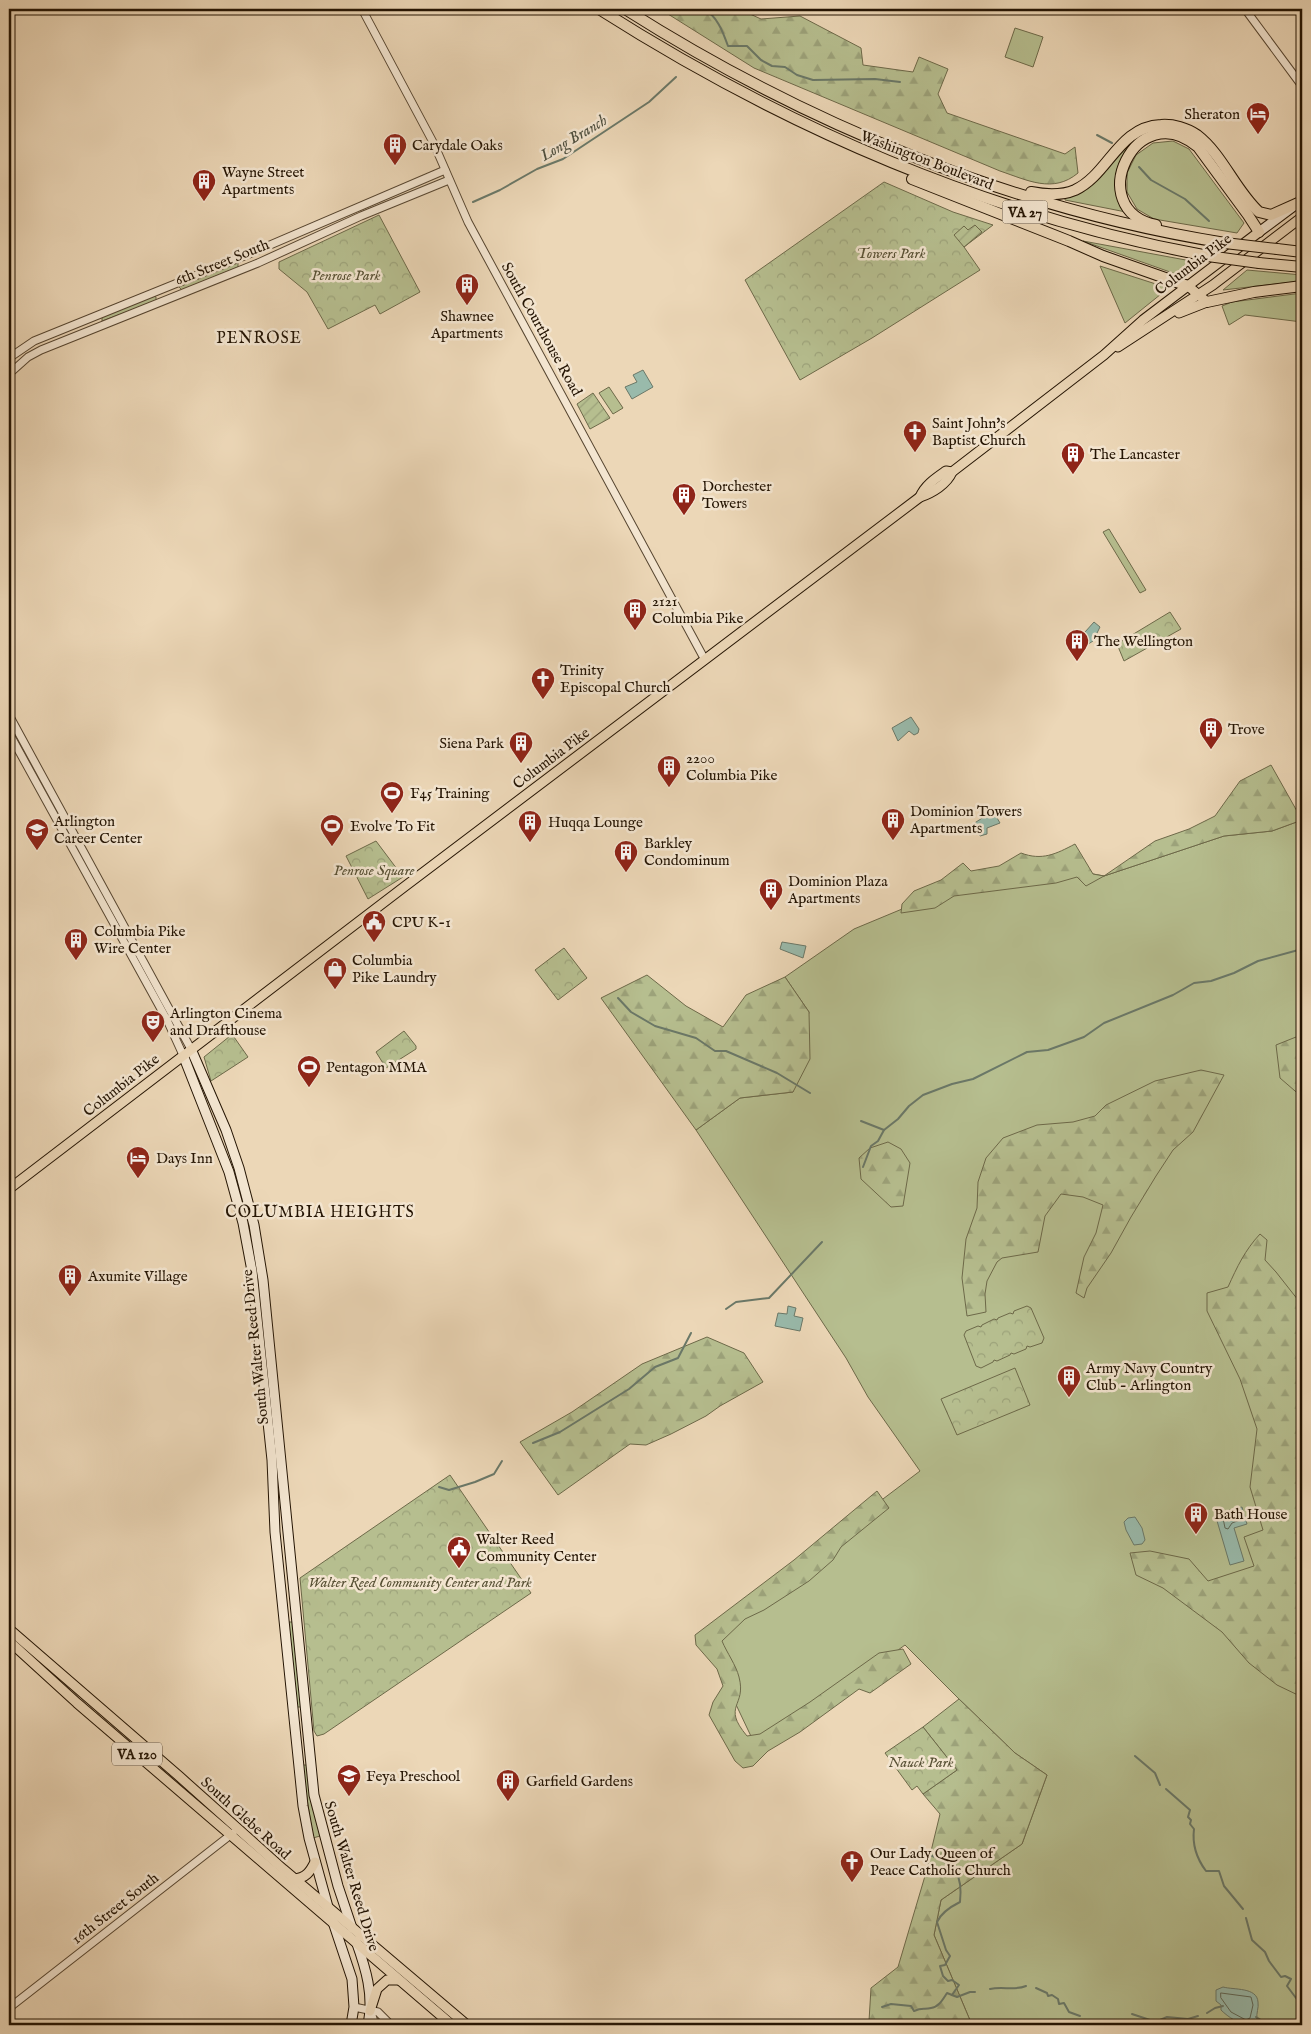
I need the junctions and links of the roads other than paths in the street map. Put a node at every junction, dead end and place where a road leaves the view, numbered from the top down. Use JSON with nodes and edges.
{"nodes":[{"id":1,"x":362,"y":9,"type":"edge"},
{"id":2,"x":599,"y":9,"type":"edge"},
{"id":3,"x":624,"y":9,"type":"edge"},
{"id":4,"x":1245,"y":9,"type":"edge"},
{"id":5,"x":1302,"y":86,"type":"edge"},
{"id":6,"x":848,"y":145,"type":"junction"},
{"id":7,"x":445,"y":170,"type":"junction"},
{"id":8,"x":969,"y":177,"type":"junction"},
{"id":9,"x":449,"y":180,"type":"junction"},
{"id":10,"x":1300,"y":202,"type":"edge"},
{"id":11,"x":1302,"y":217,"type":"edge"},
{"id":12,"x":1258,"y":232,"type":"junction"},
{"id":13,"x":1225,"y":243,"type":"junction"},
{"id":14,"x":1302,"y":250,"type":"edge"},
{"id":15,"x":1302,"y":267,"type":"edge"},
{"id":16,"x":1188,"y":286,"type":"junction"},
{"id":17,"x":1302,"y":286,"type":"edge"},
{"id":18,"x":1203,"y":298,"type":"junction"},
{"id":19,"x":1104,"y":355,"type":"junction"},
{"id":20,"x":9,"y":358,"type":"edge"},
{"id":21,"x":9,"y":374,"type":"edge"},
{"id":22,"x":705,"y":660,"type":"junction"},
{"id":23,"x":9,"y":715,"type":"edge"},
{"id":24,"x":9,"y":733,"type":"edge"},
{"id":25,"x":191,"y":1049,"type":"junction"},
{"id":26,"x":183,"y":1055,"type":"junction"},
{"id":27,"x":9,"y":1189,"type":"edge"},
{"id":28,"x":9,"y":1629,"type":"edge"},
{"id":29,"x":9,"y":1642,"type":"edge"},
{"id":30,"x":234,"y":1832,"type":"junction"},
{"id":31,"x":315,"y":1862,"type":"junction"},
{"id":32,"x":294,"y":1879,"type":"junction"},
{"id":33,"x":324,"y":1910,"type":"junction"},
{"id":34,"x":334,"y":1925,"type":"junction"},
{"id":35,"x":351,"y":1926,"type":"junction"},
{"id":36,"x":357,"y":1944,"type":"junction"},
{"id":37,"x":406,"y":1982,"type":"junction"},
{"id":38,"x":354,"y":2007,"type":"junction"},
{"id":39,"x":9,"y":2008,"type":"edge"},
{"id":40,"x":370,"y":2011,"type":"junction"},
{"id":41,"x":351,"y":2025,"type":"edge"},
{"id":42,"x":368,"y":2025,"type":"edge"},
{"id":43,"x":375,"y":2025,"type":"edge"},
{"id":44,"x":391,"y":2025,"type":"edge"},
{"id":45,"x":452,"y":2025,"type":"edge"},
{"id":46,"x":466,"y":2025,"type":"edge"}],
"edges":[{"from":1,"to":7,"type":"street","name":"South Courthouse Road"},
{"from":2,"to":6,"type":"highway","name":"Washington Boulevard","number":"VA 27"},
{"from":3,"to":8,"type":"highway","name":"Washington Boulevard","number":"VA 27"},
{"from":4,"to":5,"type":"street"},
{"from":6,"to":15,"type":"highway","name":"Washington Boulevard","number":"VA 27","bridge":true},
{"from":6,"to":16,"type":"highway"},
{"from":7,"to":9,"type":"street","name":"South Courthouse Road"},
{"from":7,"to":20,"type":"street","name":"6th Street South"},
{"from":8,"to":10,"type":"highway"},
{"from":8,"to":13,"type":"highway","name":"Washington Boulevard","number":"VA 27"},
{"from":9,"to":21,"type":"street","name":"6th Street South"},
{"from":9,"to":22,"type":"street","name":"South Courthouse Road"},
{"from":10,"to":12,"type":"main road","name":"Columbia Pike"},
{"from":11,"to":18,"type":"main road","name":"Columbia Pike"},
{"from":12,"to":13,"type":"highway"},
{"from":12,"to":16,"type":"main road","name":"Columbia Pike"},
{"from":13,"to":14,"type":"highway","name":"Washington Boulevard","number":"VA 27","bridge":true},
{"from":16,"to":18,"type":"main road"},
{"from":16,"to":19,"type":"main road","name":"Columbia Pike"},
{"from":17,"to":18,"type":"highway"},
{"from":18,"to":19,"type":"main road","name":"Columbia Pike"},
{"from":19,"to":22,"type":"main road","name":"Columbia Pike"},
{"from":22,"to":25,"type":"main road","name":"Columbia Pike"},
{"from":23,"to":25,"type":"street","name":"South Walter Reed Drive"},
{"from":24,"to":26,"type":"street","name":"South Walter Reed Drive"},
{"from":25,"to":26,"type":"main road","name":"Columbia Pike"},
{"from":25,"to":35,"type":"main road","name":"South Walter Reed Drive"},
{"from":26,"to":27,"type":"main road","name":"Columbia Pike"},
{"from":26,"to":31,"type":"main road","name":"South Walter Reed Drive"},
{"from":28,"to":30,"type":"main road","name":"South Glebe Road","number":"VA 120"},
{"from":29,"to":30,"type":"main road","name":"South Glebe Road","number":"VA 120"},
{"from":30,"to":32,"type":"main road","name":"South Glebe Road","number":"VA 120"},
{"from":30,"to":33,"type":"main road","name":"South Glebe Road","number":"VA 120"},
{"from":30,"to":39,"type":"street","name":"16th Street South"},
{"from":31,"to":32,"type":"main road"},
{"from":31,"to":33,"type":"main road","name":"South Walter Reed Drive"},
{"from":32,"to":33,"type":"main road","name":"South Glebe Road","number":"VA 120"},
{"from":33,"to":34,"type":"main road","name":"South Walter Reed Drive"},
{"from":33,"to":35,"type":"main road","name":"South Glebe Road","number":"VA 120"},
{"from":34,"to":36,"type":"main road","name":"South Glebe Road","number":"VA 120"},
{"from":34,"to":38,"type":"main road","name":"South Walter Reed Drive"},
{"from":35,"to":36,"type":"main road","name":"South Walter Reed Drive"},
{"from":35,"to":37,"type":"main road","name":"South Glebe Road","number":"VA 120"},
{"from":36,"to":37,"type":"main road","name":"South Glebe Road","number":"VA 120"},
{"from":36,"to":40,"type":"main road","name":"South Walter Reed Drive"},
{"from":37,"to":40,"type":"main road"},
{"from":37,"to":45,"type":"main road","name":"South Glebe Road","number":"VA 120"},
{"from":37,"to":46,"type":"main road","name":"South Glebe Road","number":"VA 120"},
{"from":38,"to":40,"type":"street"},
{"from":38,"to":41,"type":"main road","name":"South Walter Reed Drive"},
{"from":40,"to":42,"type":"main road","name":"South Walter Reed Drive"},
{"from":40,"to":43,"type":"street"},
{"from":40,"to":44,"type":"street"}]}
